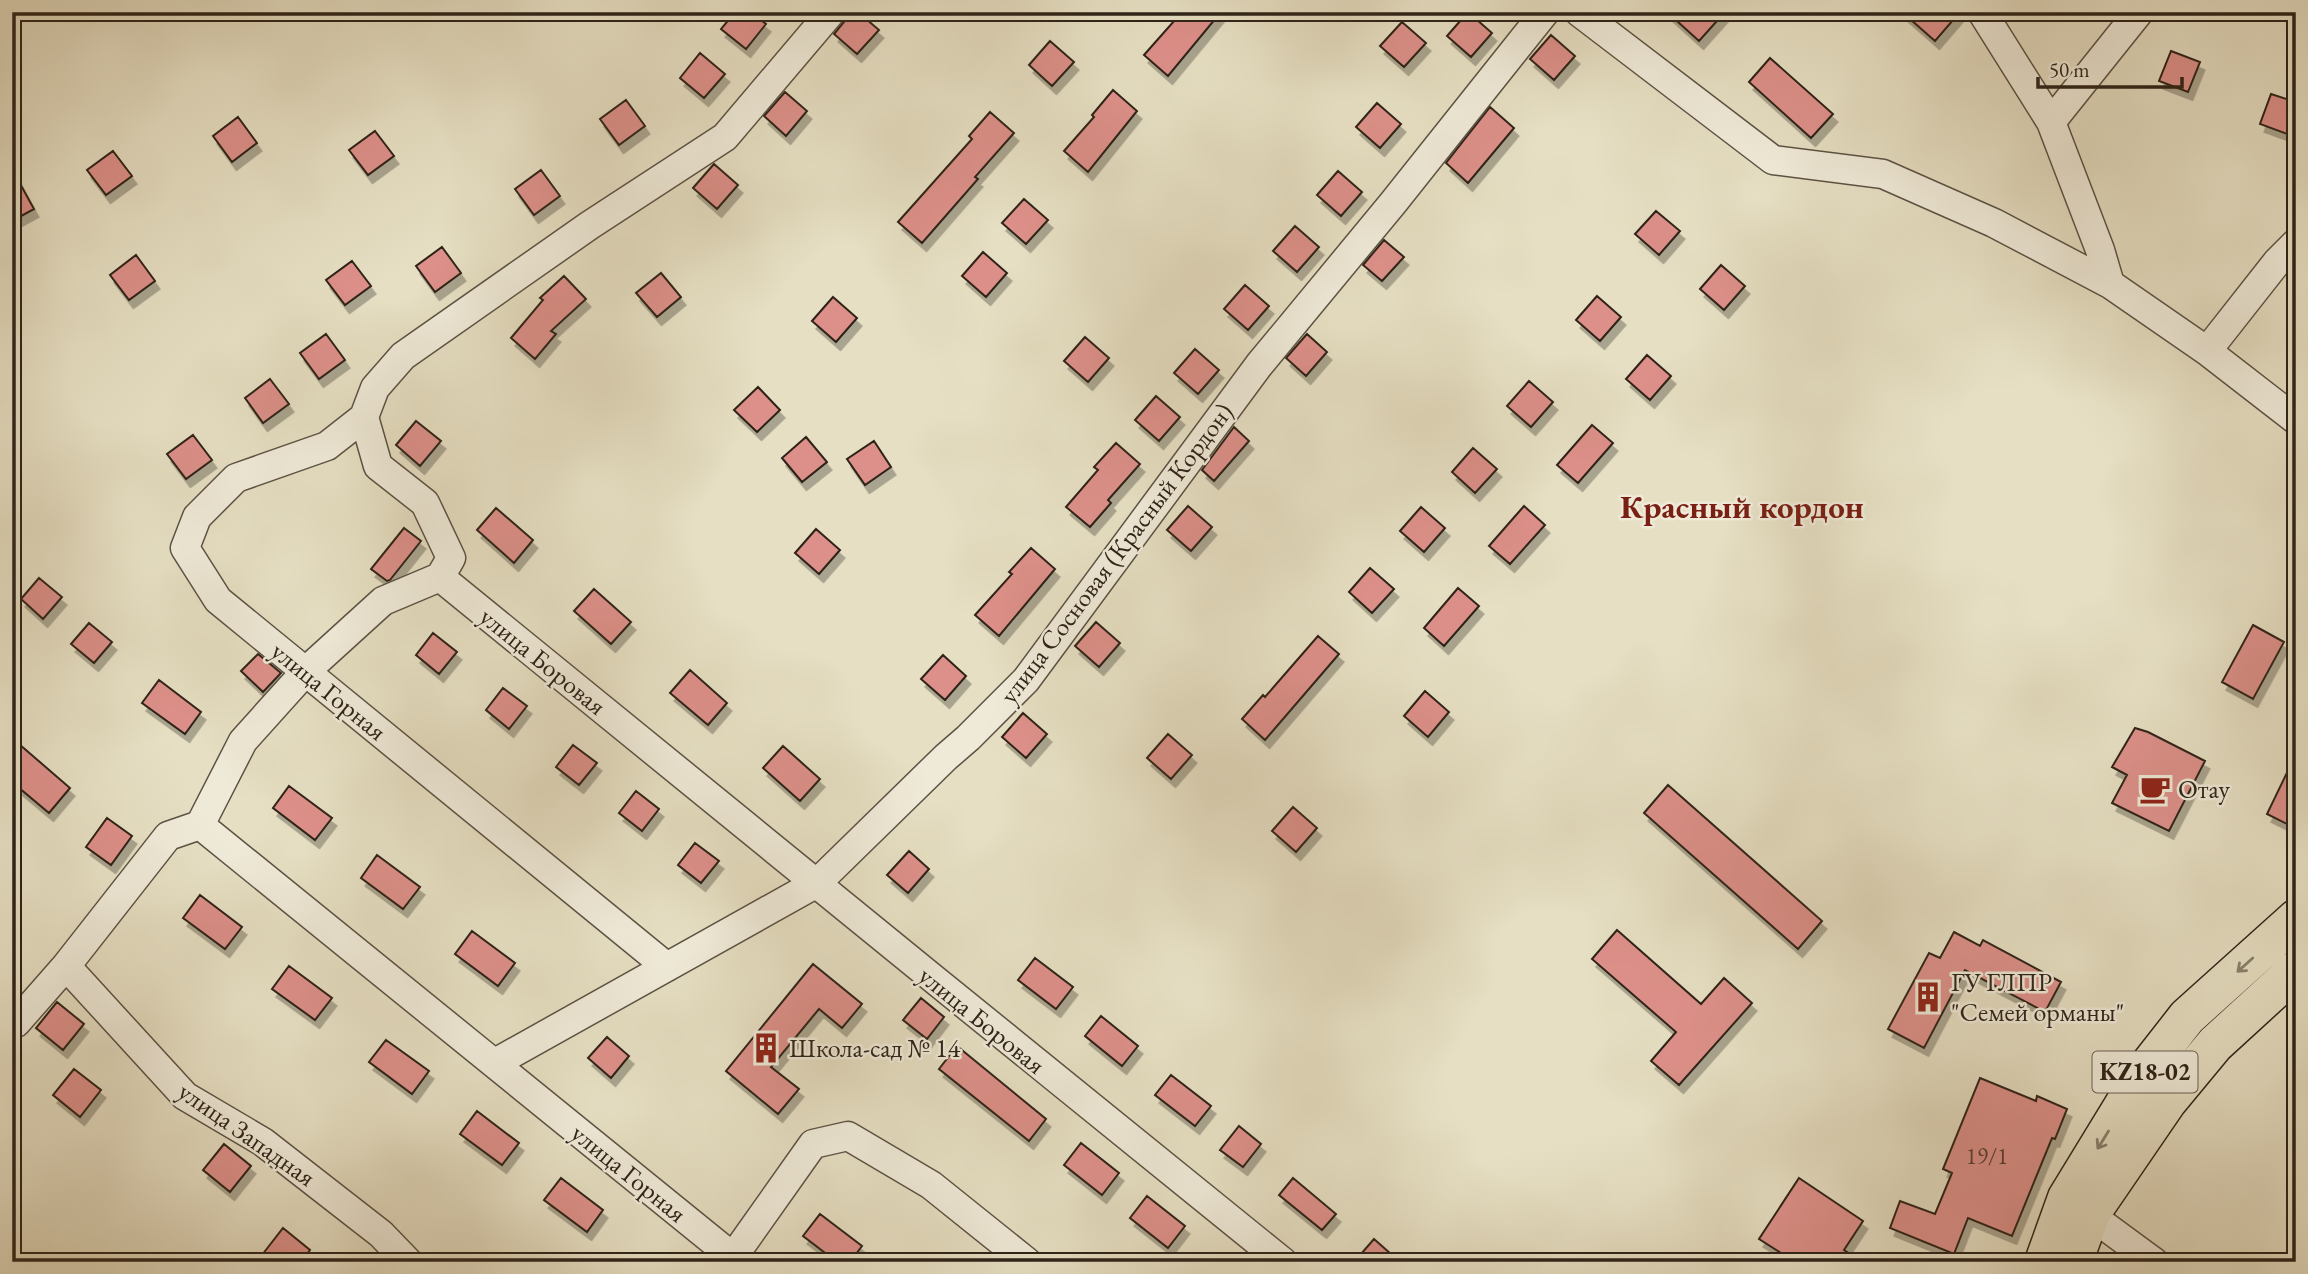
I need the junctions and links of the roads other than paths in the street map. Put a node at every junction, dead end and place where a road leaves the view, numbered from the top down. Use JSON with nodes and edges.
{"nodes":[{"id":1,"x":831,"y":12,"type":"edge"},
{"id":2,"x":1545,"y":12,"type":"edge"},
{"id":3,"x":1579,"y":12,"type":"edge"},
{"id":4,"x":1982,"y":12,"type":"edge"},
{"id":5,"x":2139,"y":12,"type":"edge"},
{"id":6,"x":2051,"y":122,"type":"junction"},
{"id":7,"x":2296,"y":243,"type":"edge"},
{"id":8,"x":2110,"y":284,"type":"junction"},
{"id":9,"x":2207,"y":351,"type":"junction"},
{"id":10,"x":364,"y":417,"type":"junction"},
{"id":11,"x":2296,"y":420,"type":"edge"},
{"id":12,"x":440,"y":577,"type":"junction"},
{"id":13,"x":306,"y":671,"type":"junction"},
{"id":14,"x":200,"y":825,"type":"junction"},
{"id":15,"x":817,"y":883,"type":"junction"},
{"id":16,"x":2296,"y":919,"type":"edge"},
{"id":17,"x":66,"y":966,"type":"junction"},
{"id":18,"x":667,"y":967,"type":"junction"},
{"id":19,"x":2296,"y":970,"type":"edge"},
{"id":20,"x":2187,"y":1017,"type":"junction"},
{"id":21,"x":12,"y":1024,"type":"edge"},
{"id":22,"x":2215,"y":1044,"type":"junction"},
{"id":23,"x":495,"y":1063,"type":"junction"},
{"id":24,"x":2079,"y":1206,"type":"junction"},
{"id":25,"x":736,"y":1259,"type":"edge"},
{"id":26,"x":408,"y":1262,"type":"edge"},
{"id":27,"x":1027,"y":1262,"type":"edge"},
{"id":28,"x":1283,"y":1262,"type":"edge"},
{"id":29,"x":2044,"y":1262,"type":"edge"},
{"id":30,"x":2073,"y":1262,"type":"edge"},
{"id":31,"x":2154,"y":1262,"type":"edge"}],
"edges":[{"from":1,"to":10,"type":"street"},
{"from":2,"to":15,"type":"street","name":"улица Сосновая (Красный Кордон)"},
{"from":3,"to":8,"type":"street"},
{"from":4,"to":6,"type":"street"},
{"from":5,"to":6,"type":"street"},
{"from":6,"to":8,"type":"street"},
{"from":7,"to":9,"type":"street"},
{"from":8,"to":9,"type":"street"},
{"from":9,"to":11,"type":"street"},
{"from":10,"to":12,"type":"street"},
{"from":10,"to":13,"type":"street","name":"улица Горная"},
{"from":12,"to":13,"type":"street"},
{"from":12,"to":15,"type":"street","name":"улица Боровая"},
{"from":13,"to":14,"type":"street"},
{"from":13,"to":18,"type":"street","name":"улица Горная"},
{"from":14,"to":17,"type":"street"},
{"from":14,"to":23,"type":"street","name":"улица Горная"},
{"from":15,"to":18,"type":"street","name":"улица Сосновая (Красный Кордон)"},
{"from":15,"to":28,"type":"street","name":"улица Боровая"},
{"from":16,"to":20,"type":"highway","number":"KZ18-02","one_way":true},
{"from":17,"to":21,"type":"street"},
{"from":17,"to":26,"type":"street","name":"улица Западная"},
{"from":18,"to":23,"type":"street","name":"улица Сосновая (Красный Кордон)"},
{"from":19,"to":22,"type":"highway","number":"KZ18-02"},
{"from":20,"to":22,"type":"highway"},
{"from":20,"to":24,"type":"highway","number":"KZ18-02","one_way":true},
{"from":22,"to":24,"type":"highway","number":"KZ18-02"},
{"from":23,"to":25,"type":"street","name":"улица Горная"},
{"from":24,"to":29,"type":"highway","number":"KZ18-02"},
{"from":24,"to":30,"type":"highway","number":"KZ18-02"},
{"from":24,"to":31,"type":"street"},
{"from":25,"to":27,"type":"street","name":"улица Горная"}]}
